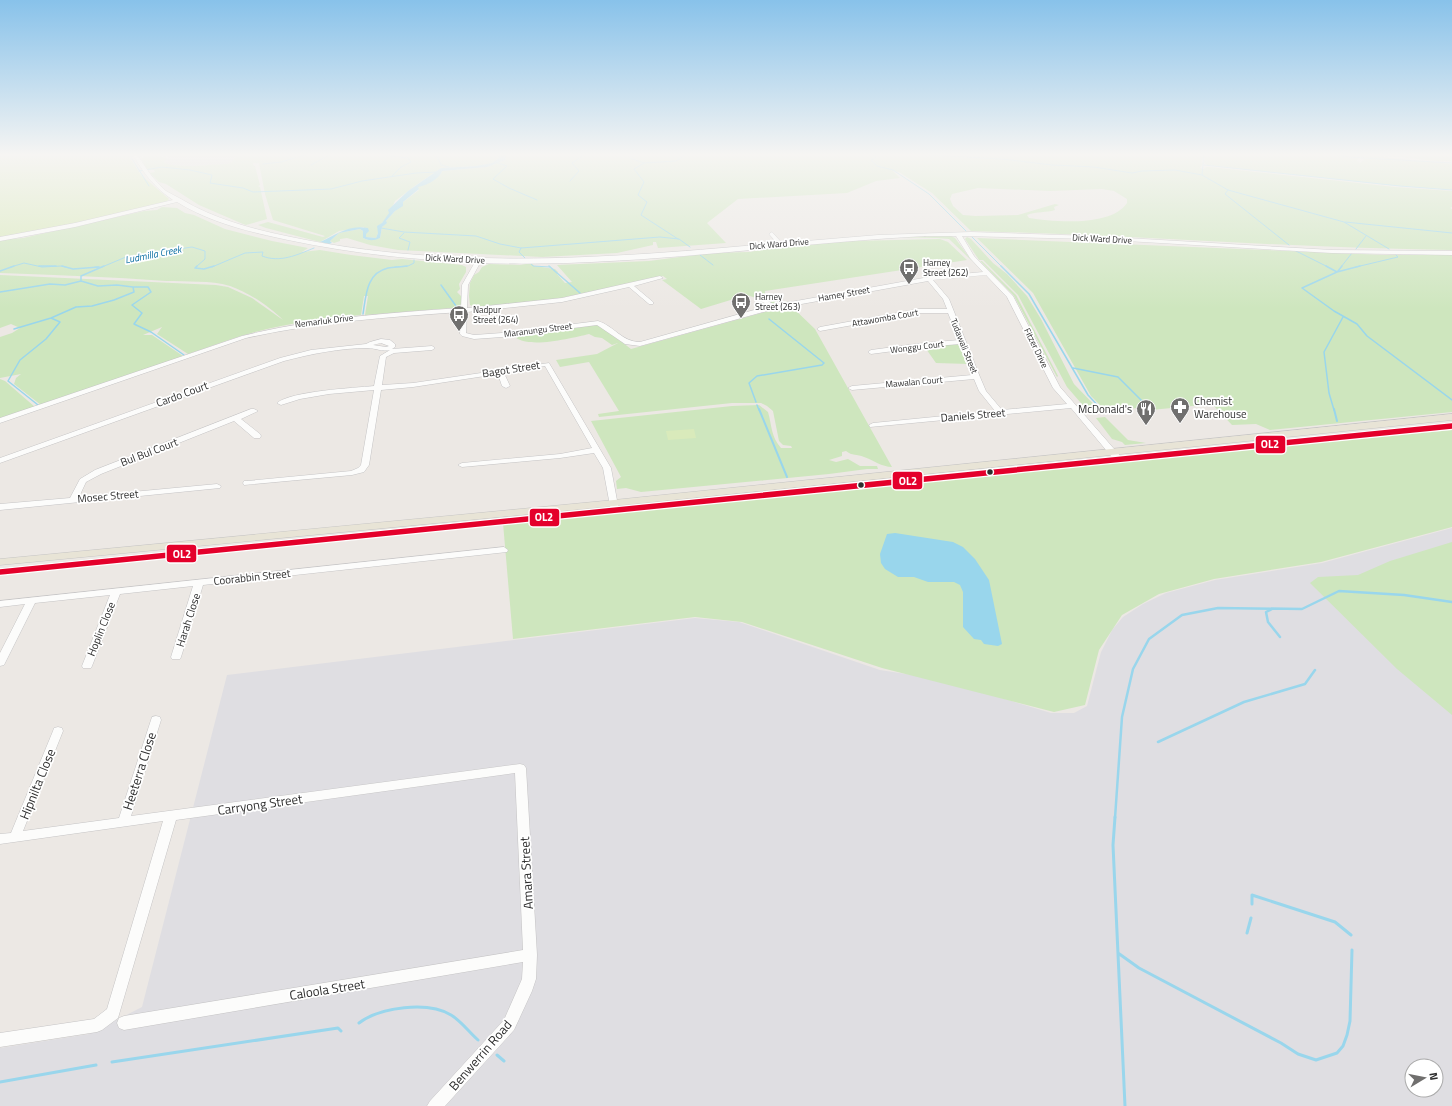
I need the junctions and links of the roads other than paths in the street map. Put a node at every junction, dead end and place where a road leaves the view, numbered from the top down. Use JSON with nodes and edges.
{"nodes":[{"id":1,"x":155,"y":206,"type":"edge"},
{"id":2,"x":189,"y":206,"type":"edge"},
{"id":3,"x":772,"y":234,"type":"dead end"},
{"id":4,"x":958,"y":234,"type":"junction"},
{"id":5,"x":0,"y":239,"type":"edge"},
{"id":6,"x":780,"y":244,"type":"junction"},
{"id":7,"x":1452,"y":253,"type":"edge"},
{"id":8,"x":479,"y":260,"type":"junction"},
{"id":9,"x":988,"y":273,"type":"junction"},
{"id":10,"x":660,"y":278,"type":"dead end"},
{"id":11,"x":929,"y":279,"type":"junction"},
{"id":12,"x":630,"y":285,"type":"junction"},
{"id":13,"x":757,"y":295,"type":"dead end"},
{"id":14,"x":651,"y":303,"type":"dead end"},
{"id":15,"x":773,"y":307,"type":"junction"},
{"id":16,"x":464,"y":309,"type":"junction"},
{"id":17,"x":950,"y":311,"type":"junction"},
{"id":18,"x":820,"y":330,"type":"dead end"},
{"id":19,"x":963,"y":342,"type":"junction"},
{"id":20,"x":632,"y":345,"type":"joint"},
{"id":21,"x":369,"y":346,"type":"dead end"},
{"id":22,"x":432,"y":348,"type":"dead end"},
{"id":23,"x":871,"y":352,"type":"dead end"},
{"id":24,"x":500,"y":371,"type":"junction"},
{"id":25,"x":976,"y":377,"type":"junction"},
{"id":26,"x":506,"y":386,"type":"dead end"},
{"id":27,"x":377,"y":388,"type":"junction"},
{"id":28,"x":852,"y":388,"type":"dead end"},
{"id":29,"x":281,"y":403,"type":"dead end"},
{"id":30,"x":1072,"y":406,"type":"junction"},
{"id":31,"x":254,"y":411,"type":"dead end"},
{"id":32,"x":1000,"y":413,"type":"junction"},
{"id":33,"x":1452,"y":417,"type":"edge"},
{"id":34,"x":235,"y":418,"type":"junction"},
{"id":35,"x":0,"y":421,"type":"edge"},
{"id":36,"x":873,"y":425,"type":"dead end"},
{"id":37,"x":1452,"y":426,"type":"edge"},
{"id":38,"x":257,"y":436,"type":"dead end"},
{"id":39,"x":596,"y":450,"type":"junction"},
{"id":40,"x":1112,"y":451,"type":"junction"},
{"id":41,"x":1119,"y":460,"type":"junction"},
{"id":42,"x":0,"y":461,"type":"edge"},
{"id":43,"x":462,"y":465,"type":"dead end"},
{"id":44,"x":247,"y":483,"type":"dead end"},
{"id":45,"x":217,"y":486,"type":"dead end"},
{"id":46,"x":74,"y":499,"type":"junction"},
{"id":47,"x":0,"y":507,"type":"edge"},
{"id":48,"x":614,"y":507,"type":"junction"},
{"id":49,"x":504,"y":550,"type":"dead end"},
{"id":50,"x":0,"y":562,"type":"edge"},
{"id":51,"x":0,"y":572,"type":"edge"},
{"id":52,"x":199,"y":583,"type":"junction"},
{"id":53,"x":116,"y":592,"type":"junction"},
{"id":54,"x":32,"y":600,"type":"junction"},
{"id":55,"x":0,"y":604,"type":"edge"},
{"id":56,"x":176,"y":657,"type":"dead end"},
{"id":57,"x":0,"y":663,"type":"edge"},
{"id":58,"x":87,"y":666,"type":"dead end"},
{"id":59,"x":156,"y":720,"type":"dead end"},
{"id":60,"x":58,"y":731,"type":"dead end"},
{"id":61,"x":520,"y":768,"type":"joint"},
{"id":62,"x":171,"y":816,"type":"junction"},
{"id":63,"x":123,"y":822,"type":"junction"},
{"id":64,"x":15,"y":837,"type":"junction"},
{"id":65,"x":0,"y":839,"type":"edge"},
{"id":66,"x":530,"y":955,"type":"junction"},
{"id":67,"x":529,"y":979,"type":"joint"},
{"id":68,"x":118,"y":1018,"type":"junction"},
{"id":69,"x":0,"y":1040,"type":"edge"},
{"id":70,"x":435,"y":1106,"type":"edge"}],
"edges":[{"from":1,"to":5,"type":"street"},
{"from":2,"to":8,"type":"street","name":"Dick Ward Drive"},
{"from":3,"to":6,"type":"street"},
{"from":4,"to":6,"type":"street","name":"Dick Ward Drive"},
{"from":4,"to":7,"type":"street","name":"Dick Ward Drive"},
{"from":4,"to":9,"type":"street","name":"Fitzer Drive"},
{"from":6,"to":8,"type":"street","name":"Dick Ward Drive"},
{"from":8,"to":16,"type":"street"},
{"from":9,"to":11,"type":"street","name":"Hamey Street"},
{"from":9,"to":30,"type":"street","name":"Fitzer Drive"},
{"from":10,"to":12,"type":"street","name":"Nemarluk Drive"},
{"from":11,"to":15,"type":"street","name":"Hamey Street"},
{"from":11,"to":17,"type":"street","name":"Tudawali Street"},
{"from":12,"to":14,"type":"street"},
{"from":12,"to":16,"type":"street","name":"Nemarluk Drive"},
{"from":13,"to":15,"type":"street"},
{"from":15,"to":20,"type":"street","name":"Hamey Street"},
{"from":16,"to":20,"type":"street","name":"Maranungu Street"},
{"from":16,"to":35,"type":"street","name":"Nemarluk Drive"},
{"from":17,"to":18,"type":"street","name":"Attawomba Court"},
{"from":17,"to":19,"type":"street","name":"Tudawali Street"},
{"from":19,"to":23,"type":"street","name":"Wonggu Court"},
{"from":19,"to":25,"type":"street","name":"Tudawali Street"},
{"from":21,"to":42,"type":"street","name":"Cardo Court"},
{"from":22,"to":27,"type":"street"},
{"from":24,"to":26,"type":"street"},
{"from":24,"to":27,"type":"street","name":"Bagot Street"},
{"from":24,"to":39,"type":"street","name":"Bagot Street"},
{"from":25,"to":28,"type":"street","name":"Mawalan Court"},
{"from":25,"to":32,"type":"street","name":"Tudawali Street"},
{"from":27,"to":29,"type":"street","name":"Bagot Street"},
{"from":27,"to":44,"type":"street"},
{"from":30,"to":32,"type":"street","name":"Daniels Street"},
{"from":30,"to":40,"type":"street","name":"Fitzer Drive"},
{"from":31,"to":34,"type":"street","name":"Bul Bul Court"},
{"from":32,"to":36,"type":"street","name":"Daniels Street"},
{"from":33,"to":40,"type":"main road"},
{"from":34,"to":38,"type":"street"},
{"from":34,"to":46,"type":"street","name":"Bul Bul Court"},
{"from":37,"to":41,"type":"main road"},
{"from":39,"to":43,"type":"street"},
{"from":39,"to":48,"type":"street","name":"Bagot Street"},
{"from":40,"to":41,"type":"street","name":"Fitzer Drive"},
{"from":40,"to":48,"type":"main road"},
{"from":41,"to":48,"type":"main road"},
{"from":45,"to":46,"type":"street","name":"Mosec Street"},
{"from":46,"to":47,"type":"street","name":"Mosec Street"},
{"from":48,"to":50,"type":"main road"},
{"from":48,"to":51,"type":"main road"},
{"from":49,"to":52,"type":"street","name":"Coorabbin Street"},
{"from":52,"to":53,"type":"street","name":"Coorabbin Street"},
{"from":52,"to":56,"type":"street","name":"Harah Close"},
{"from":53,"to":54,"type":"street","name":"Coorabbin Street"},
{"from":53,"to":58,"type":"street","name":"Hoplin Close"},
{"from":54,"to":55,"type":"street","name":"Coorabbin Street"},
{"from":54,"to":57,"type":"street"},
{"from":59,"to":63,"type":"street","name":"Heeterra Close"},
{"from":60,"to":64,"type":"street","name":"Hipnilta Close"},
{"from":61,"to":62,"type":"street","name":"Carryong Street"},
{"from":61,"to":66,"type":"street","name":"Amara Street"},
{"from":62,"to":63,"type":"street","name":"Carryong Street"},
{"from":62,"to":68,"type":"street"},
{"from":63,"to":64,"type":"street","name":"Carryong Street"},
{"from":64,"to":65,"type":"street","name":"Carryong Street"},
{"from":66,"to":67,"type":"street","name":"Amara Street"},
{"from":66,"to":68,"type":"street","name":"Caloola Street"},
{"from":67,"to":70,"type":"street","name":"Benwerrin Road"},
{"from":68,"to":69,"type":"street","name":"Caloola Street"}]}
